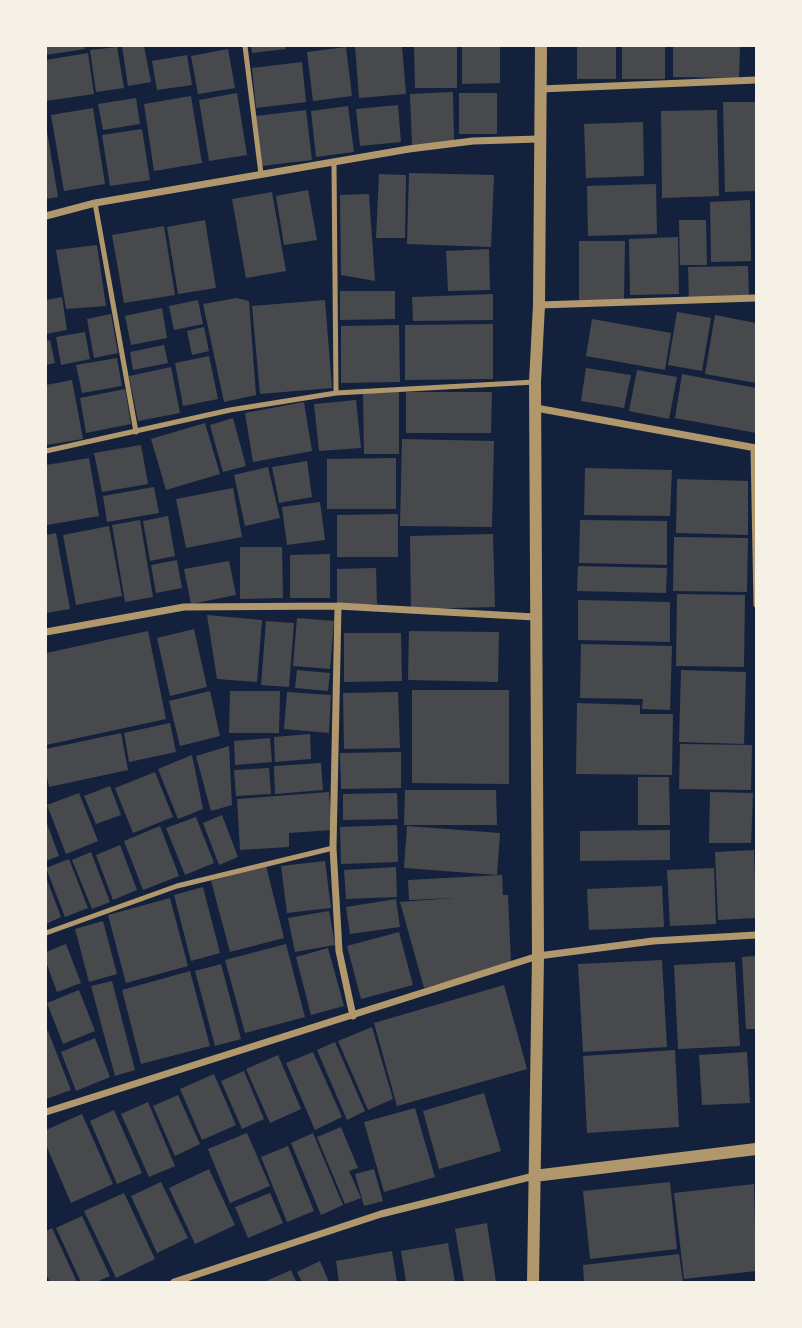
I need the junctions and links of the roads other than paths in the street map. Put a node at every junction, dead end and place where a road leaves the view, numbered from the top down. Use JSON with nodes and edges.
{"nodes":[{"id":1,"x":245,"y":46,"type":"edge"},
{"id":2,"x":541,"y":46,"type":"edge"},
{"id":3,"x":757,"y":80,"type":"edge"},
{"id":4,"x":540,"y":89,"type":"junction"},
{"id":5,"x":539,"y":139,"type":"junction"},
{"id":6,"x":334,"y":164,"type":"junction"},
{"id":7,"x":261,"y":174,"type":"junction"},
{"id":8,"x":95,"y":203,"type":"junction"},
{"id":9,"x":46,"y":216,"type":"edge"},
{"id":10,"x":757,"y":298,"type":"edge"},
{"id":11,"x":538,"y":305,"type":"junction"},
{"id":12,"x":535,"y":382,"type":"junction"},
{"id":13,"x":336,"y":393,"type":"junction"},
{"id":14,"x":536,"y":408,"type":"junction"},
{"id":15,"x":136,"y":432,"type":"junction"},
{"id":16,"x":755,"y":448,"type":"edge"},
{"id":17,"x":46,"y":451,"type":"edge"},
{"id":18,"x":757,"y":605,"type":"edge"},
{"id":19,"x":338,"y":606,"type":"junction"},
{"id":20,"x":535,"y":617,"type":"junction"},
{"id":21,"x":46,"y":632,"type":"edge"},
{"id":22,"x":334,"y":848,"type":"junction"},
{"id":23,"x":46,"y":933,"type":"edge"},
{"id":24,"x":757,"y":935,"type":"edge"},
{"id":25,"x":538,"y":956,"type":"junction"},
{"id":26,"x":353,"y":1016,"type":"junction"},
{"id":27,"x":46,"y":1112,"type":"edge"},
{"id":28,"x":757,"y":1149,"type":"edge"},
{"id":29,"x":534,"y":1176,"type":"junction"},
{"id":30,"x":174,"y":1283,"type":"edge"},
{"id":31,"x":533,"y":1283,"type":"edge"}],
"edges":[{"from":1,"to":7,"type":"lane"},
{"from":2,"to":4,"type":"street"},
{"from":3,"to":4,"type":"street"},
{"from":4,"to":5,"type":"street"},
{"from":5,"to":6,"type":"street"},
{"from":5,"to":11,"type":"street"},
{"from":6,"to":7,"type":"street"},
{"from":6,"to":13,"type":"lane"},
{"from":7,"to":8,"type":"street"},
{"from":8,"to":9,"type":"street"},
{"from":8,"to":15,"type":"lane"},
{"from":10,"to":11,"type":"street"},
{"from":11,"to":12,"type":"street"},
{"from":12,"to":13,"type":"lane"},
{"from":12,"to":14,"type":"street"},
{"from":13,"to":15,"type":"lane"},
{"from":14,"to":16,"type":"street"},
{"from":14,"to":20,"type":"street"},
{"from":15,"to":17,"type":"lane"},
{"from":16,"to":18,"type":"lane"},
{"from":19,"to":20,"type":"street"},
{"from":19,"to":21,"type":"street"},
{"from":19,"to":22,"type":"street"},
{"from":20,"to":25,"type":"street"},
{"from":22,"to":23,"type":"lane"},
{"from":22,"to":26,"type":"street"},
{"from":24,"to":25,"type":"street"},
{"from":25,"to":26,"type":"street"},
{"from":25,"to":29,"type":"street"},
{"from":26,"to":27,"type":"street"},
{"from":28,"to":29,"type":"street"},
{"from":29,"to":30,"type":"street"},
{"from":29,"to":31,"type":"street"}]}
